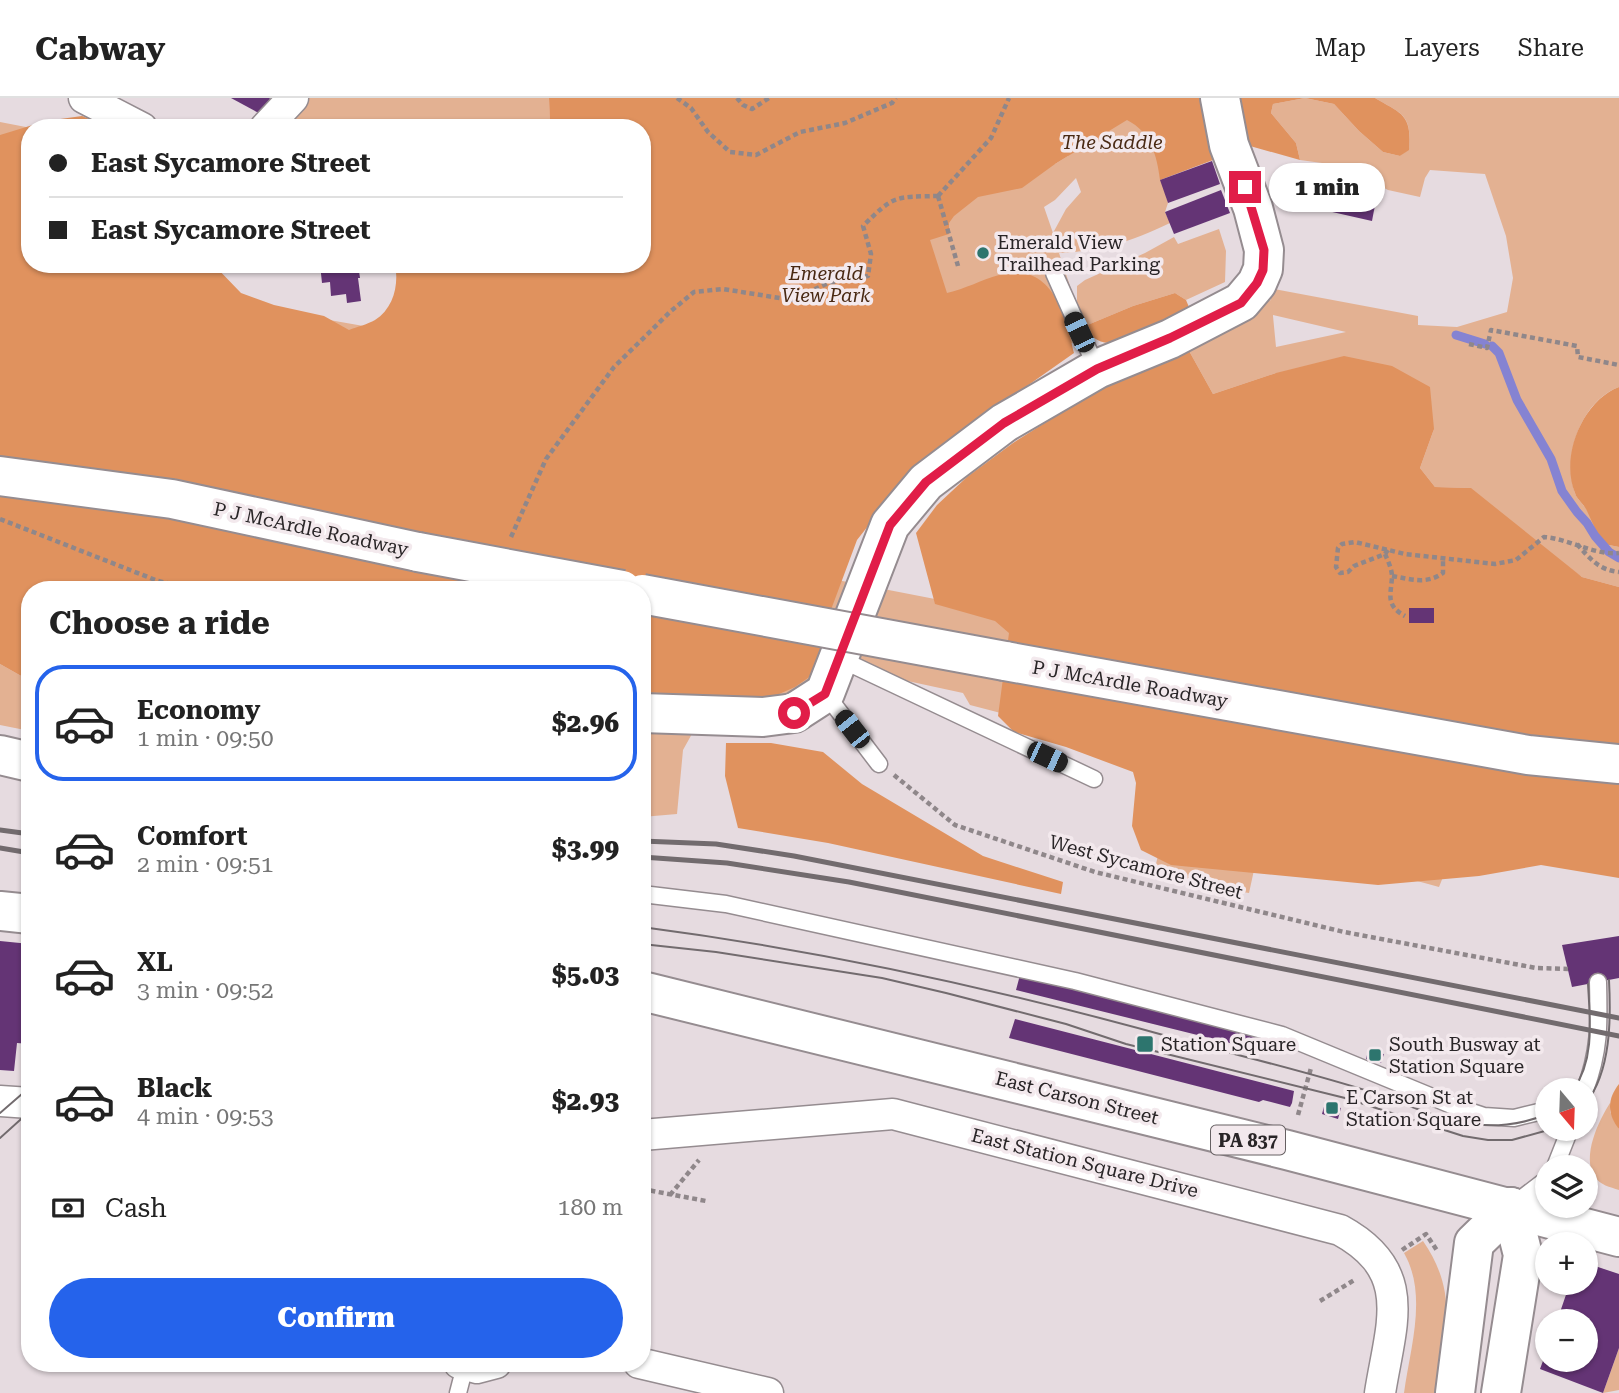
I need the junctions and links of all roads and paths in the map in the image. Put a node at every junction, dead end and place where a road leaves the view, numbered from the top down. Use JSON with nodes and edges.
{"nodes":[{"id":1,"x":83,"y":98,"type":"edge"},
{"id":2,"x":293,"y":98,"type":"edge"},
{"id":3,"x":677,"y":98,"type":"edge"},
{"id":4,"x":737,"y":98,"type":"edge"},
{"id":5,"x":769,"y":98,"type":"edge"},
{"id":6,"x":896,"y":98,"type":"edge"},
{"id":7,"x":1009,"y":98,"type":"edge"},
{"id":8,"x":1220,"y":98,"type":"edge"},
{"id":9,"x":124,"y":119,"type":"edge"},
{"id":10,"x":273,"y":119,"type":"edge"},
{"id":11,"x":937,"y":196,"type":"junction"},
{"id":12,"x":958,"y":266,"type":"dead end"},
{"id":13,"x":1054,"y":273,"type":"dead end"},
{"id":14,"x":1469,"y":344,"type":"dead end"},
{"id":15,"x":1619,"y":365,"type":"edge"},
{"id":16,"x":1097,"y":369,"type":"junction"},
{"id":17,"x":0,"y":475,"type":"edge"},
{"id":18,"x":0,"y":519,"type":"edge"},
{"id":19,"x":509,"y":542,"type":"dead end"},
{"id":20,"x":1576,"y":544,"type":"junction"},
{"id":21,"x":1387,"y":552,"type":"junction"},
{"id":22,"x":1619,"y":553,"type":"edge"},
{"id":23,"x":1443,"y":558,"type":"junction"},
{"id":24,"x":1619,"y":572,"type":"edge"},
{"id":25,"x":1392,"y":576,"type":"junction"},
{"id":26,"x":158,"y":581,"type":"edge"},
{"id":27,"x":574,"y":581,"type":"edge"},
{"id":28,"x":651,"y":596,"type":"edge"},
{"id":29,"x":1405,"y":616,"type":"dead end"},
{"id":30,"x":838,"y":658,"type":"junction"},
{"id":31,"x":825,"y":694,"type":"junction"},
{"id":32,"x":651,"y":713,"type":"edge"},
{"id":33,"x":0,"y":755,"type":"edge"},
{"id":34,"x":21,"y":760,"type":"edge"},
{"id":35,"x":879,"y":764,"type":"joint"},
{"id":36,"x":1619,"y":764,"type":"edge"},
{"id":37,"x":1094,"y":779,"type":"dead end"},
{"id":38,"x":651,"y":895,"type":"edge"},
{"id":39,"x":0,"y":911,"type":"edge"},
{"id":40,"x":21,"y":913,"type":"edge"},
{"id":41,"x":1568,"y":969,"type":"dead end"},
{"id":42,"x":1598,"y":982,"type":"dead end"},
{"id":43,"x":651,"y":993,"type":"edge"},
{"id":44,"x":1312,"y":1063,"type":"dead end"},
{"id":45,"x":1589,"y":1078,"type":"edge"},
{"id":46,"x":0,"y":1101,"type":"edge"},
{"id":47,"x":21,"y":1102,"type":"edge"},
{"id":48,"x":1535,"y":1113,"type":"edge"},
{"id":49,"x":1298,"y":1115,"type":"dead end"},
{"id":50,"x":651,"y":1134,"type":"edge"},
{"id":51,"x":698,"y":1160,"type":"dead end"},
{"id":52,"x":1535,"y":1188,"type":"edge"},
{"id":53,"x":651,"y":1191,"type":"edge"},
{"id":54,"x":670,"y":1195,"type":"junction"},
{"id":55,"x":706,"y":1201,"type":"dead end"},
{"id":56,"x":1511,"y":1207,"type":"junction"},
{"id":57,"x":1426,"y":1234,"type":"dead end"},
{"id":58,"x":1619,"y":1237,"type":"edge"},
{"id":59,"x":1397,"y":1253,"type":"dead end"},
{"id":60,"x":1366,"y":1272,"type":"dead end"},
{"id":61,"x":1320,"y":1301,"type":"dead end"},
{"id":62,"x":651,"y":1366,"type":"edge"},
{"id":63,"x":768,"y":1393,"type":"edge"},
{"id":64,"x":1380,"y":1393,"type":"edge"},
{"id":65,"x":1455,"y":1393,"type":"edge"},
{"id":66,"x":1474,"y":1393,"type":"edge"},
{"id":67,"x":1501,"y":1393,"type":"edge"}],
"edges":[{"from":1,"to":9,"type":"street"},
{"from":2,"to":10,"type":"street"},
{"from":3,"to":6,"type":"path"},
{"from":4,"to":5,"type":"path"},
{"from":7,"to":11,"type":"path"},
{"from":8,"to":16,"type":"main road"},
{"from":11,"to":12,"type":"path"},
{"from":11,"to":19,"type":"path"},
{"from":13,"to":16,"type":"lane"},
{"from":14,"to":15,"type":"path"},
{"from":16,"to":30,"type":"main road"},
{"from":17,"to":27,"type":"main road","name":"P J McArdle Roadway","bridge":true},
{"from":18,"to":26,"type":"path"},
{"from":20,"to":22,"type":"path"},
{"from":20,"to":23,"type":"path"},
{"from":20,"to":24,"type":"path"},
{"from":21,"to":21,"type":"path"},
{"from":21,"to":23,"type":"path"},
{"from":21,"to":25,"type":"path"},
{"from":23,"to":25,"type":"path"},
{"from":25,"to":29,"type":"path"},
{"from":28,"to":36,"type":"main road","name":"P J McArdle Roadway","bridge":true},
{"from":30,"to":31,"type":"main road"},
{"from":30,"to":37,"type":"lane"},
{"from":31,"to":32,"type":"main road"},
{"from":31,"to":35,"type":"lane"},
{"from":33,"to":34,"type":"main road"},
{"from":35,"to":41,"type":"path","name":"West Sycamore Street"},
{"from":38,"to":48,"type":"lane"},
{"from":39,"to":40,"type":"main road"},
{"from":42,"to":45,"type":"lane"},
{"from":43,"to":56,"type":"main road","name":"East Carson Street","number":"PA 837"},
{"from":44,"to":49,"type":"path"},
{"from":46,"to":47,"type":"street"},
{"from":50,"to":64,"type":"street","name":"East Station Square Drive"},
{"from":51,"to":54,"type":"path"},
{"from":52,"to":56,"type":"lane"},
{"from":53,"to":54,"type":"path"},
{"from":54,"to":55,"type":"path"},
{"from":56,"to":58,"type":"main road","number":"PA 837"},
{"from":56,"to":65,"type":"main road"},
{"from":56,"to":66,"type":"main road"},
{"from":56,"to":67,"type":"main road"},
{"from":57,"to":59,"type":"path"},
{"from":60,"to":61,"type":"path"},
{"from":62,"to":63,"type":"street"}]}
